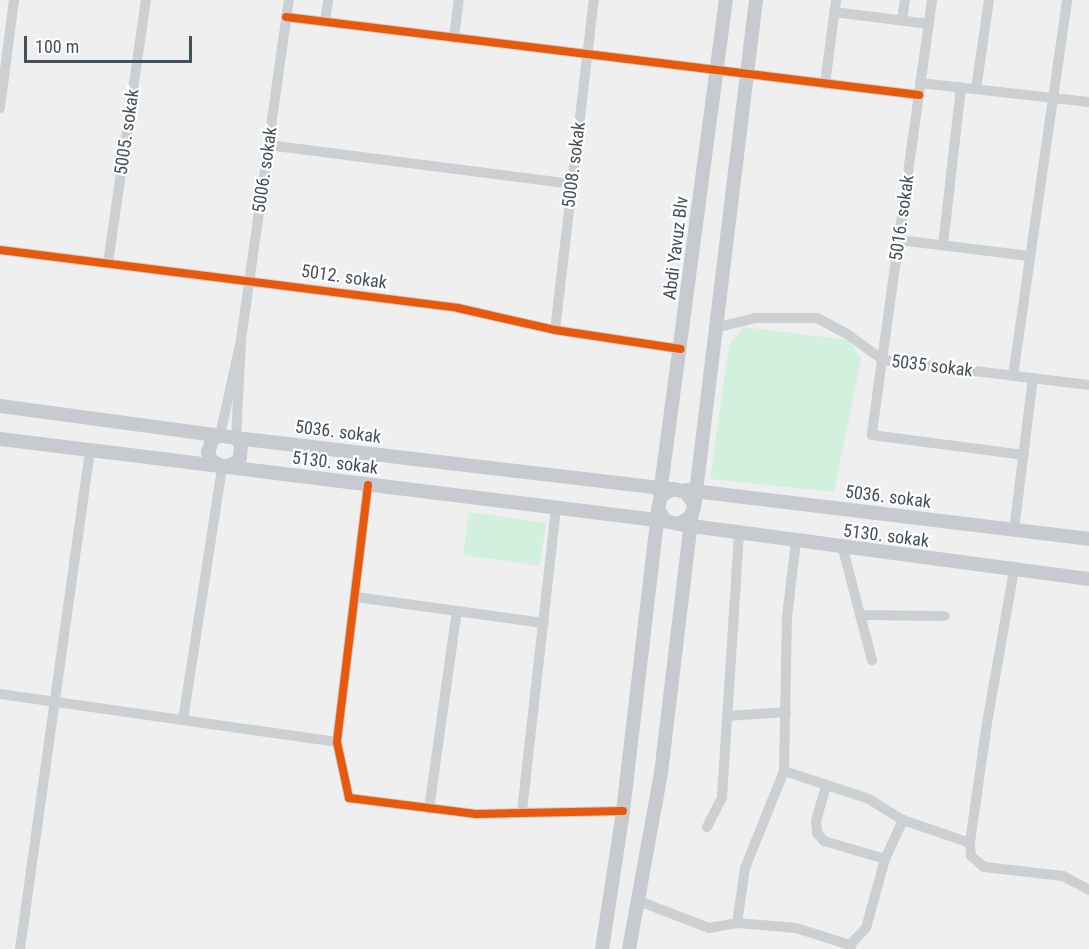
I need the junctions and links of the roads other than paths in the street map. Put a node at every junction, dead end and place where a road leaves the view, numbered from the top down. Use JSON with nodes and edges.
{"nodes":[{"id":1,"x":15,"y":0,"type":"edge"},
{"id":2,"x":146,"y":0,"type":"edge"},
{"id":3,"x":289,"y":0,"type":"edge"},
{"id":4,"x":328,"y":0,"type":"edge"},
{"id":5,"x":459,"y":0,"type":"edge"},
{"id":6,"x":594,"y":0,"type":"edge"},
{"id":7,"x":726,"y":0,"type":"edge"},
{"id":8,"x":756,"y":0,"type":"edge"},
{"id":9,"x":836,"y":0,"type":"edge"},
{"id":10,"x":905,"y":0,"type":"edge"},
{"id":11,"x":932,"y":0,"type":"edge"},
{"id":12,"x":988,"y":0,"type":"edge"},
{"id":13,"x":1067,"y":0,"type":"edge"},
{"id":14,"x":834,"y":12,"type":"junction"},
{"id":15,"x":286,"y":17,"type":"junction"},
{"id":16,"x":902,"y":21,"type":"junction"},
{"id":17,"x":325,"y":22,"type":"junction"},
{"id":18,"x":928,"y":24,"type":"junction"},
{"id":19,"x":454,"y":38,"type":"junction"},
{"id":20,"x":588,"y":55,"type":"junction"},
{"id":21,"x":717,"y":71,"type":"junction"},
{"id":22,"x":747,"y":75,"type":"junction"},
{"id":23,"x":920,"y":83,"type":"junction"},
{"id":24,"x":825,"y":84,"type":"junction"},
{"id":25,"x":962,"y":87,"type":"junction"},
{"id":26,"x":976,"y":89,"type":"junction"},
{"id":27,"x":919,"y":95,"type":"junction"},
{"id":28,"x":1053,"y":98,"type":"junction"},
{"id":29,"x":1089,"y":102,"type":"edge"},
{"id":30,"x":0,"y":108,"type":"edge"},
{"id":31,"x":268,"y":145,"type":"junction"},
{"id":32,"x":572,"y":184,"type":"junction"},
{"id":33,"x":899,"y":240,"type":"junction"},
{"id":34,"x":943,"y":245,"type":"junction"},
{"id":35,"x":0,"y":250,"type":"edge"},
{"id":36,"x":1030,"y":256,"type":"junction"},
{"id":37,"x":108,"y":263,"type":"junction"},
{"id":38,"x":250,"y":279,"type":"junction"},
{"id":39,"x":715,"y":328,"type":"junction"},
{"id":40,"x":555,"y":330,"type":"junction"},
{"id":41,"x":241,"y":340,"type":"junction"},
{"id":42,"x":681,"y":349,"type":"junction"},
{"id":43,"x":883,"y":360,"type":"junction"},
{"id":44,"x":1012,"y":376,"type":"junction"},
{"id":45,"x":1033,"y":378,"type":"junction"},
{"id":46,"x":1089,"y":385,"type":"edge"},
{"id":47,"x":0,"y":406,"type":"edge"},
{"id":48,"x":220,"y":435,"type":"junction"},
{"id":49,"x":236,"y":438,"type":"junction"},
{"id":50,"x":0,"y":439,"type":"edge"},
{"id":51,"x":90,"y":450,"type":"junction"},
{"id":52,"x":1024,"y":455,"type":"junction"},
{"id":53,"x":222,"y":467,"type":"junction"},
{"id":54,"x":368,"y":485,"type":"junction"},
{"id":55,"x":675,"y":506,"type":"junction"},
{"id":56,"x":556,"y":509,"type":"junction"},
{"id":57,"x":1014,"y":530,"type":"junction"},
{"id":58,"x":739,"y":534,"type":"junction"},
{"id":59,"x":1089,"y":539,"type":"edge"},
{"id":60,"x":796,"y":542,"type":"junction"},
{"id":61,"x":843,"y":549,"type":"junction"},
{"id":62,"x":1014,"y":570,"type":"junction"},
{"id":63,"x":1089,"y":579,"type":"edge"},
{"id":64,"x":356,"y":597,"type":"junction"},
{"id":65,"x":457,"y":611,"type":"junction"},
{"id":66,"x":860,"y":615,"type":"junction"},
{"id":67,"x":945,"y":616,"type":"dead end"},
{"id":68,"x":543,"y":623,"type":"junction"},
{"id":69,"x":872,"y":660,"type":"dead end"},
{"id":70,"x":0,"y":694,"type":"edge"},
{"id":71,"x":56,"y":702,"type":"junction"},
{"id":72,"x":786,"y":712,"type":"junction"},
{"id":73,"x":728,"y":716,"type":"junction"},
{"id":74,"x":183,"y":720,"type":"junction"},
{"id":75,"x":337,"y":742,"type":"junction"},
{"id":76,"x":784,"y":771,"type":"junction"},
{"id":77,"x":826,"y":786,"type":"junction"},
{"id":78,"x":429,"y":808,"type":"junction"},
{"id":79,"x":522,"y":811,"type":"junction"},
{"id":80,"x":623,"y":811,"type":"junction"},
{"id":81,"x":903,"y":820,"type":"junction"},
{"id":82,"x":707,"y":827,"type":"dead end"},
{"id":83,"x":970,"y":843,"type":"junction"},
{"id":84,"x":885,"y":859,"type":"junction"},
{"id":85,"x":1089,"y":890,"type":"edge"},
{"id":86,"x":636,"y":900,"type":"junction"},
{"id":87,"x":737,"y":923,"type":"junction"},
{"id":88,"x":850,"y":947,"type":"edge"},
{"id":89,"x":20,"y":949,"type":"edge"},
{"id":90,"x":602,"y":949,"type":"edge"},
{"id":91,"x":629,"y":949,"type":"edge"}],
"edges":[{"from":1,"to":30,"type":"street"},
{"from":2,"to":37,"type":"street","name":"5005. sokak"},
{"from":3,"to":15,"type":"street","name":"5006. sokak"},
{"from":4,"to":17,"type":"street"},
{"from":5,"to":19,"type":"street"},
{"from":6,"to":20,"type":"street","name":"5008. sokak"},
{"from":7,"to":21,"type":"main road","name":"Abdi Yavuz Blv"},
{"from":8,"to":22,"type":"main road"},
{"from":9,"to":14,"type":"street"},
{"from":10,"to":16,"type":"street"},
{"from":11,"to":18,"type":"street","name":"5016. sokak"},
{"from":12,"to":26,"type":"street"},
{"from":13,"to":28,"type":"street"},
{"from":14,"to":16,"type":"street"},
{"from":14,"to":24,"type":"street"},
{"from":15,"to":17,"type":"street"},
{"from":15,"to":31,"type":"street","name":"5006. sokak"},
{"from":16,"to":18,"type":"street"},
{"from":17,"to":19,"type":"street"},
{"from":18,"to":23,"type":"street","name":"5016. sokak"},
{"from":19,"to":20,"type":"street"},
{"from":20,"to":21,"type":"street"},
{"from":20,"to":32,"type":"street","name":"5008. sokak"},
{"from":21,"to":22,"type":"street"},
{"from":21,"to":42,"type":"main road","name":"Abdi Yavuz Blv"},
{"from":22,"to":24,"type":"street"},
{"from":22,"to":39,"type":"main road"},
{"from":23,"to":25,"type":"street"},
{"from":23,"to":27,"type":"street","name":"5016. sokak"},
{"from":24,"to":27,"type":"street"},
{"from":25,"to":26,"type":"street"},
{"from":25,"to":34,"type":"street"},
{"from":26,"to":28,"type":"street"},
{"from":27,"to":33,"type":"street","name":"5016. sokak"},
{"from":28,"to":29,"type":"street"},
{"from":28,"to":36,"type":"street"},
{"from":31,"to":32,"type":"street"},
{"from":31,"to":38,"type":"street","name":"5006. sokak"},
{"from":32,"to":40,"type":"street","name":"5008. sokak"},
{"from":33,"to":34,"type":"street"},
{"from":33,"to":43,"type":"street","name":"5016. sokak"},
{"from":34,"to":36,"type":"street"},
{"from":35,"to":37,"type":"street","name":"5012. sokak"},
{"from":36,"to":44,"type":"street"},
{"from":37,"to":38,"type":"street","name":"5012. sokak"},
{"from":38,"to":40,"type":"street","name":"5012. sokak"},
{"from":38,"to":41,"type":"street","name":"5006. sokak"},
{"from":39,"to":43,"type":"street","name":"5035 sokak"},
{"from":39,"to":55,"type":"main road"},
{"from":40,"to":42,"type":"street","name":"5012. sokak"},
{"from":41,"to":48,"type":"street"},
{"from":41,"to":49,"type":"street"},
{"from":42,"to":55,"type":"main road","name":"Abdi Yavuz Blv"},
{"from":43,"to":44,"type":"street","name":"5035 sokak"},
{"from":43,"to":52,"type":"street","name":"5016. sokak"},
{"from":44,"to":45,"type":"street","name":"5035 sokak"},
{"from":45,"to":46,"type":"street","name":"5035 sokak"},
{"from":45,"to":52,"type":"street"},
{"from":47,"to":48,"type":"main road","name":"5036. sokak"},
{"from":48,"to":49,"type":"main road","name":"5036. sokak"},
{"from":48,"to":53,"type":"main road"},
{"from":49,"to":53,"type":"main road"},
{"from":49,"to":55,"type":"main road","name":"5036. sokak"},
{"from":50,"to":51,"type":"main road","name":"5130. sokak"},
{"from":51,"to":53,"type":"main road","name":"5130. sokak"},
{"from":51,"to":71,"type":"street"},
{"from":52,"to":57,"type":"street"},
{"from":53,"to":54,"type":"main road","name":"5130. sokak"},
{"from":53,"to":74,"type":"street"},
{"from":54,"to":56,"type":"main road","name":"5130. sokak"},
{"from":54,"to":64,"type":"street"},
{"from":55,"to":56,"type":"main road","name":"5130. sokak"},
{"from":55,"to":57,"type":"main road","name":"5036. sokak"},
{"from":55,"to":58,"type":"main road","name":"5130. sokak"},
{"from":55,"to":80,"type":"main road"},
{"from":55,"to":86,"type":"main road"},
{"from":56,"to":68,"type":"street"},
{"from":57,"to":59,"type":"main road","name":"5036. sokak"},
{"from":58,"to":60,"type":"main road","name":"5130. sokak"},
{"from":58,"to":73,"type":"street"},
{"from":60,"to":61,"type":"main road","name":"5130. sokak"},
{"from":60,"to":72,"type":"street"},
{"from":61,"to":62,"type":"main road","name":"5130. sokak"},
{"from":61,"to":66,"type":"street"},
{"from":62,"to":63,"type":"main road","name":"5130. sokak"},
{"from":62,"to":83,"type":"street"},
{"from":64,"to":65,"type":"street"},
{"from":64,"to":75,"type":"street"},
{"from":65,"to":68,"type":"street"},
{"from":65,"to":78,"type":"street"},
{"from":66,"to":67,"type":"street"},
{"from":66,"to":69,"type":"street"},
{"from":68,"to":79,"type":"street"},
{"from":70,"to":71,"type":"street"},
{"from":71,"to":74,"type":"street"},
{"from":71,"to":89,"type":"street"},
{"from":72,"to":73,"type":"street"},
{"from":72,"to":76,"type":"street"},
{"from":73,"to":82,"type":"street"},
{"from":74,"to":75,"type":"street"},
{"from":75,"to":78,"type":"street"},
{"from":76,"to":77,"type":"street"},
{"from":76,"to":87,"type":"street"},
{"from":77,"to":81,"type":"street"},
{"from":77,"to":84,"type":"street"},
{"from":78,"to":79,"type":"street"},
{"from":79,"to":80,"type":"street"},
{"from":80,"to":90,"type":"main road"},
{"from":81,"to":83,"type":"street"},
{"from":81,"to":84,"type":"street"},
{"from":83,"to":85,"type":"street"},
{"from":84,"to":88,"type":"street"},
{"from":86,"to":87,"type":"street"},
{"from":86,"to":91,"type":"main road"},
{"from":87,"to":88,"type":"street"}]}
